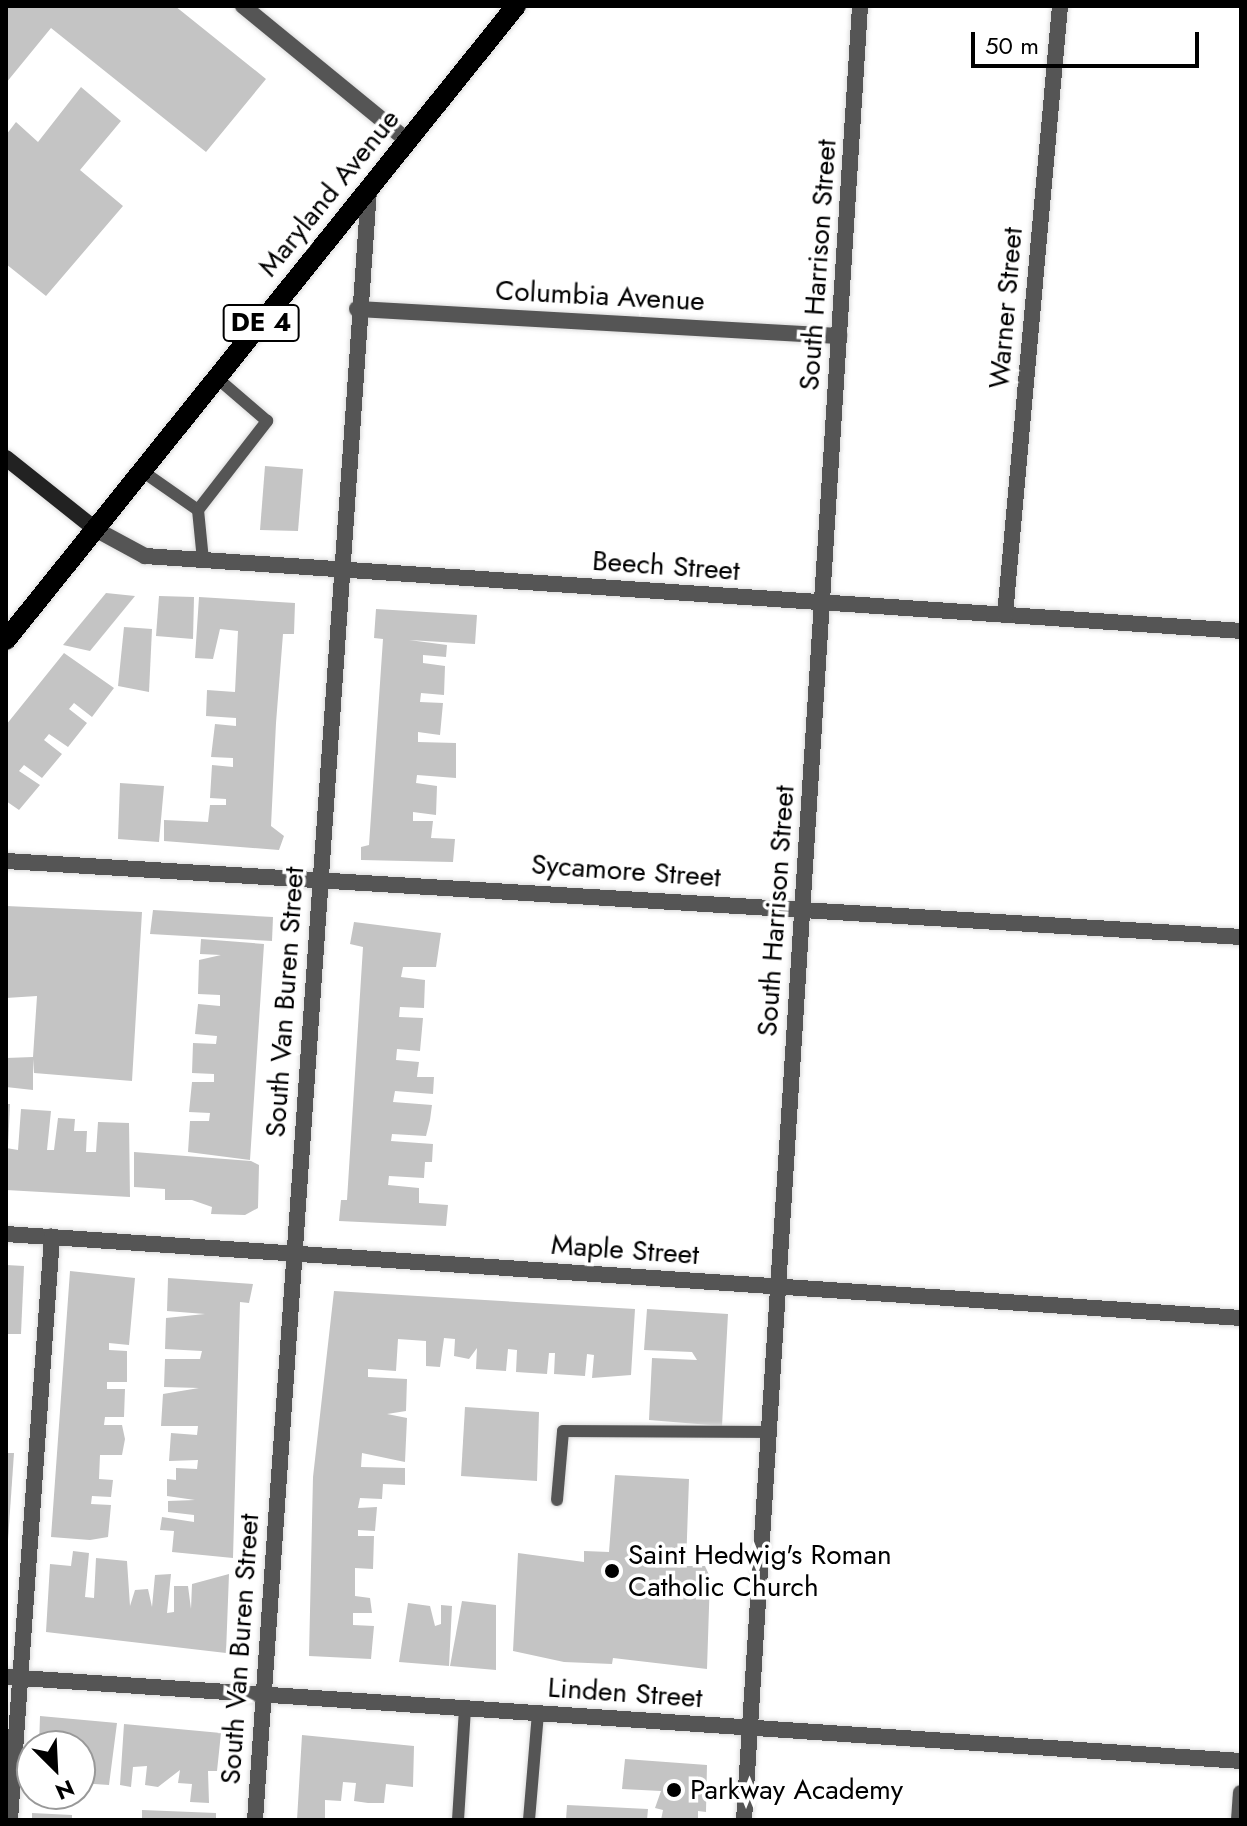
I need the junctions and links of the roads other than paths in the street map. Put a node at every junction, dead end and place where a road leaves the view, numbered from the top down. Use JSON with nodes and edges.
{"nodes":[{"id":1,"x":243,"y":6,"type":"edge"},
{"id":2,"x":516,"y":6,"type":"edge"},
{"id":3,"x":860,"y":6,"type":"edge"},
{"id":4,"x":1060,"y":6,"type":"edge"},
{"id":5,"x":408,"y":141,"type":"junction"},
{"id":6,"x":369,"y":188,"type":"junction"},
{"id":7,"x":357,"y":309,"type":"junction"},
{"id":8,"x":839,"y":336,"type":"junction"},
{"id":9,"x":217,"y":378,"type":"junction"},
{"id":10,"x":6,"y":458,"type":"edge"},
{"id":11,"x":142,"y":471,"type":"junction"},
{"id":12,"x":198,"y":510,"type":"junction"},
{"id":13,"x":95,"y":529,"type":"junction"},
{"id":14,"x":203,"y":560,"type":"junction"},
{"id":15,"x":340,"y":569,"type":"junction"},
{"id":16,"x":822,"y":602,"type":"junction"},
{"id":17,"x":1005,"y":615,"type":"junction"},
{"id":18,"x":1241,"y":631,"type":"edge"},
{"id":19,"x":6,"y":640,"type":"edge"},
{"id":20,"x":6,"y":861,"type":"edge"},
{"id":21,"x":319,"y":877,"type":"junction"},
{"id":22,"x":802,"y":912,"type":"junction"},
{"id":23,"x":1241,"y":937,"type":"edge"},
{"id":24,"x":6,"y":1234,"type":"edge"},
{"id":25,"x":52,"y":1237,"type":"junction"},
{"id":26,"x":295,"y":1254,"type":"junction"},
{"id":27,"x":778,"y":1287,"type":"junction"},
{"id":28,"x":1241,"y":1318,"type":"edge"},
{"id":29,"x":769,"y":1432,"type":"junction"},
{"id":30,"x":557,"y":1500,"type":"dead end"},
{"id":31,"x":13,"y":1677,"type":"edge"},
{"id":32,"x":262,"y":1694,"type":"junction"},
{"id":33,"x":465,"y":1708,"type":"junction"},
{"id":34,"x":538,"y":1713,"type":"junction"},
{"id":35,"x":751,"y":1727,"type":"junction"},
{"id":36,"x":1241,"y":1761,"type":"edge"},
{"id":37,"x":1241,"y":1793,"type":"edge"},
{"id":38,"x":10,"y":1820,"type":"edge"},
{"id":39,"x":255,"y":1820,"type":"edge"},
{"id":40,"x":458,"y":1820,"type":"edge"},
{"id":41,"x":529,"y":1820,"type":"edge"},
{"id":42,"x":744,"y":1820,"type":"edge"},
{"id":43,"x":1239,"y":1820,"type":"edge"}],
"edges":[{"from":1,"to":5,"type":"street"},
{"from":2,"to":5,"type":"main road","name":"Maryland Avenue","number":"DE 4"},
{"from":3,"to":8,"type":"street","name":"South Harrison Street"},
{"from":4,"to":17,"type":"street","name":"Warner Street"},
{"from":5,"to":6,"type":"main road","name":"Maryland Avenue","number":"DE 4"},
{"from":6,"to":7,"type":"street","name":"South Van Buren Street"},
{"from":6,"to":9,"type":"main road","name":"Maryland Avenue","number":"DE 4"},
{"from":7,"to":8,"type":"street","name":"Columbia Avenue"},
{"from":7,"to":15,"type":"street","name":"South Van Buren Street"},
{"from":8,"to":16,"type":"street","name":"South Harrison Street"},
{"from":9,"to":11,"type":"main road","name":"Maryland Avenue","number":"DE 4"},
{"from":9,"to":12,"type":"lane"},
{"from":10,"to":13,"type":"street"},
{"from":11,"to":12,"type":"lane"},
{"from":11,"to":13,"type":"main road","name":"Maryland Avenue","number":"DE 4"},
{"from":12,"to":14,"type":"lane"},
{"from":13,"to":14,"type":"street","name":"Beech Street"},
{"from":13,"to":19,"type":"main road","name":"Maryland Avenue","number":"DE 4"},
{"from":14,"to":15,"type":"street","name":"Beech Street"},
{"from":15,"to":16,"type":"street","name":"Beech Street"},
{"from":15,"to":21,"type":"street","name":"South Van Buren Street"},
{"from":16,"to":17,"type":"street","name":"Beech Street"},
{"from":16,"to":22,"type":"street","name":"South Harrison Street"},
{"from":17,"to":18,"type":"street","name":"Beech Street"},
{"from":20,"to":21,"type":"street","name":"Sycamore Street"},
{"from":21,"to":22,"type":"street","name":"Sycamore Street"},
{"from":21,"to":26,"type":"street","name":"South Van Buren Street"},
{"from":22,"to":23,"type":"street","name":"Sycamore Street"},
{"from":22,"to":27,"type":"street","name":"South Harrison Street"},
{"from":24,"to":25,"type":"street","name":"Maple Street"},
{"from":25,"to":26,"type":"street","name":"Maple Street"},
{"from":25,"to":31,"type":"street"},
{"from":26,"to":27,"type":"street","name":"Maple Street"},
{"from":26,"to":32,"type":"street","name":"South Van Buren Street"},
{"from":27,"to":28,"type":"street","name":"Maple Street"},
{"from":27,"to":29,"type":"street","name":"South Harrison Street"},
{"from":29,"to":30,"type":"lane"},
{"from":29,"to":35,"type":"street","name":"South Harrison Street"},
{"from":31,"to":32,"type":"street","name":"Linden Street"},
{"from":31,"to":38,"type":"street"},
{"from":32,"to":33,"type":"street","name":"Linden Street"},
{"from":32,"to":39,"type":"street","name":"South Van Buren Street"},
{"from":33,"to":34,"type":"street","name":"Linden Street"},
{"from":33,"to":40,"type":"lane"},
{"from":34,"to":35,"type":"street","name":"Linden Street"},
{"from":34,"to":41,"type":"lane"},
{"from":35,"to":36,"type":"street","name":"Linden Street"},
{"from":35,"to":42,"type":"street","name":"South Harrison Street"},
{"from":37,"to":43,"type":"street"}]}
